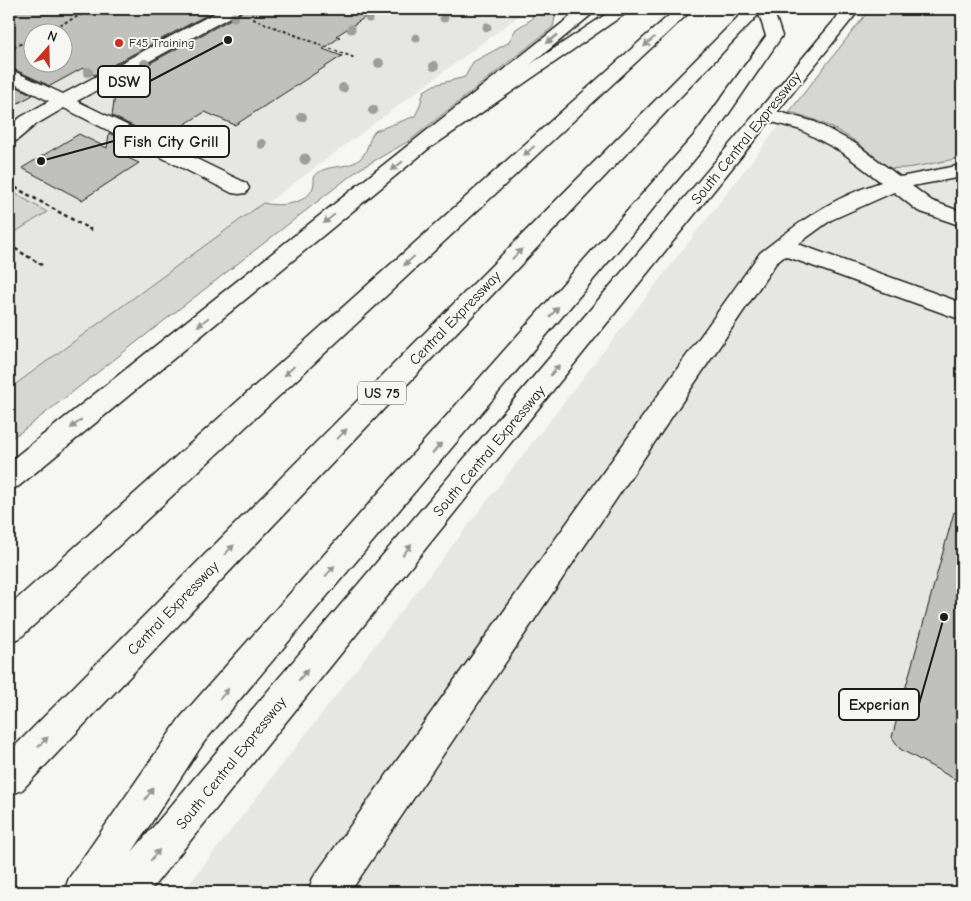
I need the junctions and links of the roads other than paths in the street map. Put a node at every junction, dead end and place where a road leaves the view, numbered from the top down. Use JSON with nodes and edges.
{"nodes":[{"id":1,"x":232,"y":9,"type":"edge"},
{"id":2,"x":590,"y":9,"type":"edge"},
{"id":3,"x":624,"y":9,"type":"edge"},
{"id":4,"x":685,"y":9,"type":"edge"},
{"id":5,"x":755,"y":9,"type":"edge"},
{"id":6,"x":765,"y":9,"type":"edge"},
{"id":7,"x":852,"y":9,"type":"edge"},
{"id":8,"x":9,"y":74,"type":"edge"},
{"id":9,"x":63,"y":101,"type":"junction"},
{"id":10,"x":766,"y":114,"type":"junction"},
{"id":11,"x":9,"y":137,"type":"edge"},
{"id":12,"x":426,"y":142,"type":"junction"},
{"id":13,"x":962,"y":171,"type":"edge"},
{"id":14,"x":898,"y":185,"type":"junction"},
{"id":15,"x":239,"y":188,"type":"dead end"},
{"id":16,"x":962,"y":219,"type":"edge"},
{"id":17,"x":782,"y":246,"type":"junction"},
{"id":18,"x":962,"y":312,"type":"edge"},
{"id":19,"x":9,"y":478,"type":"edge"},
{"id":20,"x":9,"y":628,"type":"edge"},
{"id":21,"x":9,"y":777,"type":"edge"},
{"id":22,"x":83,"y":892,"type":"edge"},
{"id":23,"x":124,"y":892,"type":"edge"},
{"id":24,"x":327,"y":892,"type":"edge"}],
"edges":[{"from":1,"to":9,"type":"main road"},
{"from":2,"to":12,"type":"main road","one_way":true},
{"from":3,"to":12,"type":"main road"},
{"from":4,"to":20,"type":"main road","one_way":true},
{"from":21,"to":5,"type":"main road","name":"Central Expressway","number":"US 75","one_way":true},
{"from":22,"to":6,"type":"main road","one_way":true},
{"from":7,"to":10,"type":"main road","name":"South Central Expressway"},
{"from":8,"to":9,"type":"main road"},
{"from":9,"to":11,"type":"main road"},
{"from":9,"to":15,"type":"main road"},
{"from":10,"to":14,"type":"main road"},
{"from":23,"to":10,"type":"main road","name":"South Central Expressway","one_way":true},
{"from":12,"to":19,"type":"main road","one_way":true},
{"from":13,"to":14,"type":"main road"},
{"from":14,"to":16,"type":"main road"},
{"from":14,"to":17,"type":"main road"},
{"from":17,"to":18,"type":"main road"},
{"from":17,"to":24,"type":"main road"}]}
